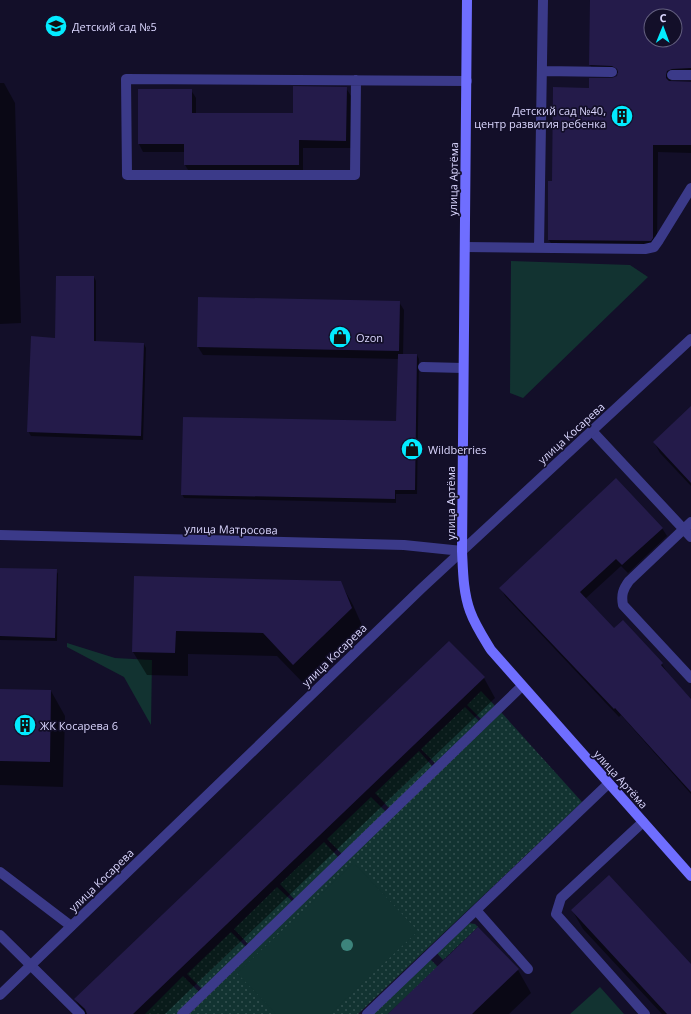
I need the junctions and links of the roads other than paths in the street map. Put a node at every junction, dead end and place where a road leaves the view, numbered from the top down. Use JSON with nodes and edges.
{"nodes":[{"id":1,"x":468,"y":0,"type":"edge"},
{"id":2,"x":543,"y":0,"type":"edge"},
{"id":3,"x":542,"y":71,"type":"junction"},
{"id":4,"x":612,"y":72,"type":"dead end"},
{"id":5,"x":672,"y":74,"type":"dead end"},
{"id":6,"x":691,"y":75,"type":"edge"},
{"id":7,"x":356,"y":80,"type":"junction"},
{"id":8,"x":466,"y":81,"type":"junction"},
{"id":9,"x":691,"y":188,"type":"edge"},
{"id":10,"x":465,"y":248,"type":"junction"},
{"id":11,"x":539,"y":248,"type":"junction"},
{"id":12,"x":691,"y":339,"type":"edge"},
{"id":13,"x":423,"y":367,"type":"dead end"},
{"id":14,"x":463,"y":368,"type":"junction"},
{"id":15,"x":592,"y":431,"type":"junction"},
{"id":16,"x":691,"y":522,"type":"edge"},
{"id":17,"x":683,"y":529,"type":"junction"},
{"id":18,"x":0,"y":535,"type":"edge"},
{"id":19,"x":691,"y":538,"type":"edge"},
{"id":20,"x":462,"y":551,"type":"junction"},
{"id":21,"x":691,"y":678,"type":"edge"},
{"id":22,"x":522,"y":686,"type":"junction"},
{"id":23,"x":608,"y":784,"type":"junction"},
{"id":24,"x":643,"y":822,"type":"junction"},
{"id":25,"x":0,"y":872,"type":"edge"},
{"id":26,"x":691,"y":876,"type":"edge"},
{"id":27,"x":476,"y":910,"type":"junction"},
{"id":28,"x":71,"y":926,"type":"junction"},
{"id":29,"x":0,"y":935,"type":"edge"},
{"id":30,"x":30,"y":965,"type":"junction"},
{"id":31,"x":528,"y":969,"type":"dead end"},
{"id":32,"x":0,"y":995,"type":"edge"},
{"id":33,"x":80,"y":1014,"type":"edge"},
{"id":34,"x":182,"y":1014,"type":"edge"},
{"id":35,"x":367,"y":1014,"type":"edge"},
{"id":36,"x":645,"y":1014,"type":"edge"}],
"edges":[{"from":1,"to":8,"type":"main road","name":"улица Артёма"},
{"from":2,"to":3,"type":"street"},
{"from":3,"to":4,"type":"street"},
{"from":3,"to":11,"type":"street"},
{"from":5,"to":6,"type":"street"},
{"from":7,"to":7,"type":"street"},
{"from":7,"to":8,"type":"street"},
{"from":8,"to":10,"type":"main road","name":"улица Артёма"},
{"from":9,"to":11,"type":"street"},
{"from":10,"to":11,"type":"street"},
{"from":10,"to":14,"type":"main road","name":"улица Артёма"},
{"from":12,"to":15,"type":"street","name":"улица Косарева"},
{"from":13,"to":14,"type":"street"},
{"from":14,"to":20,"type":"main road","name":"улица Артёма"},
{"from":15,"to":17,"type":"street"},
{"from":15,"to":20,"type":"street","name":"улица Косарева"},
{"from":16,"to":17,"type":"street"},
{"from":17,"to":19,"type":"street"},
{"from":17,"to":21,"type":"street"},
{"from":18,"to":20,"type":"street","name":"улица Матросова"},
{"from":20,"to":22,"type":"main road","name":"улица Артёма"},
{"from":20,"to":28,"type":"street","name":"улица Косарева"},
{"from":22,"to":23,"type":"main road","name":"улица Артёма"},
{"from":22,"to":34,"type":"street"},
{"from":23,"to":24,"type":"main road","name":"улица Артёма"},
{"from":23,"to":27,"type":"street"},
{"from":24,"to":26,"type":"main road","name":"улица Артёма"},
{"from":24,"to":36,"type":"street"},
{"from":25,"to":28,"type":"street"},
{"from":27,"to":31,"type":"street"},
{"from":27,"to":35,"type":"street"},
{"from":28,"to":30,"type":"street","name":"улица Косарева"},
{"from":29,"to":30,"type":"street"},
{"from":30,"to":32,"type":"street","name":"улица Косарева"},
{"from":30,"to":33,"type":"street"}]}
